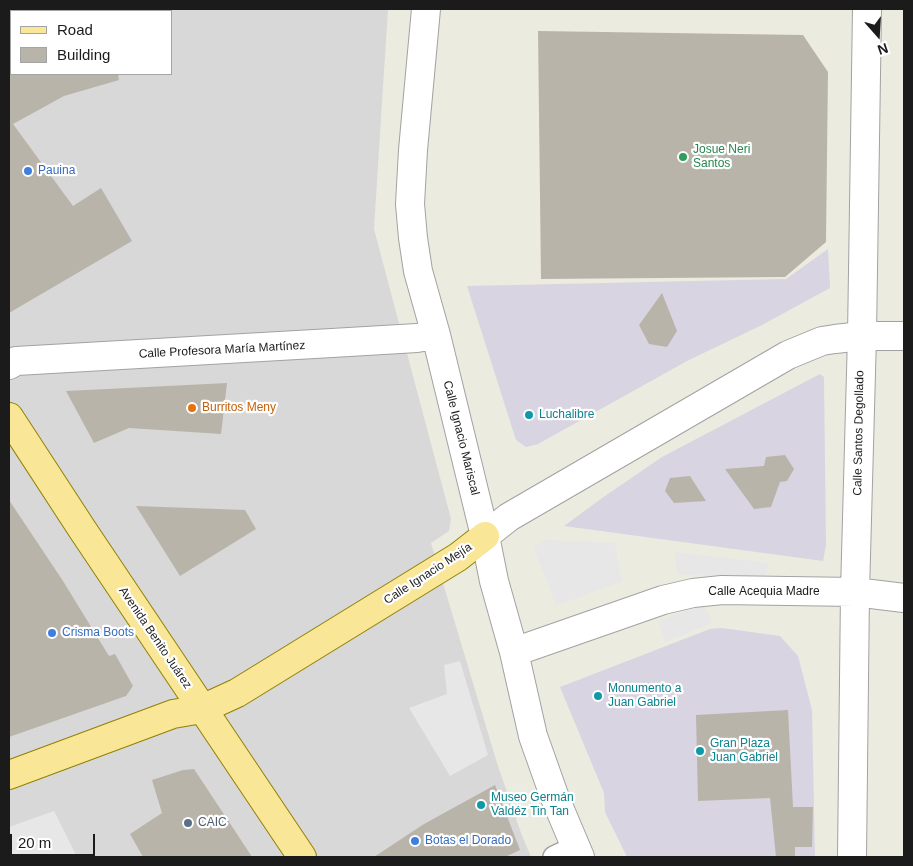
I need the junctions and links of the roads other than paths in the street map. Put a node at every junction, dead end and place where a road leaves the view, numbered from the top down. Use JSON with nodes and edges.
{"nodes":[{"id":1,"x":426,"y":9,"type":"edge"},
{"id":2,"x":867,"y":9,"type":"edge"},
{"id":3,"x":436,"y":335,"type":"junction"},
{"id":4,"x":862,"y":336,"type":"junction"},
{"id":5,"x":904,"y":336,"type":"edge"},
{"id":6,"x":9,"y":365,"type":"edge"},
{"id":7,"x":9,"y":417,"type":"edge"},
{"id":8,"x":485,"y":536,"type":"junction"},
{"id":9,"x":855,"y":592,"type":"junction"},
{"id":10,"x":904,"y":598,"type":"edge"},
{"id":11,"x":514,"y":652,"type":"junction"},
{"id":12,"x":202,"y":709,"type":"junction"},
{"id":13,"x":9,"y":775,"type":"edge"},
{"id":14,"x":569,"y":854,"type":"edge"},
{"id":15,"x":302,"y":857,"type":"edge"},
{"id":16,"x":852,"y":857,"type":"edge"}],
"edges":[{"from":1,"to":3,"type":"street","name":"Calle Ignacio Mariscal"},
{"from":2,"to":4,"type":"street","name":"Calle Santos Degollado"},
{"from":3,"to":6,"type":"street","name":"Calle Profesora María Martínez"},
{"from":3,"to":8,"type":"street","name":"Calle Ignacio Mariscal"},
{"from":4,"to":5,"type":"street"},
{"from":4,"to":8,"type":"street","name":"Calle Ignacio Mejía"},
{"from":4,"to":9,"type":"street","name":"Calle Santos Degollado"},
{"from":7,"to":12,"type":"main road","name":"Avenida Benito Juárez"},
{"from":8,"to":11,"type":"street","name":"Calle Ignacio Mariscal"},
{"from":8,"to":12,"type":"main road","name":"Calle Ignacio Mejía"},
{"from":9,"to":10,"type":"street","name":"Calle Acequia Madre"},
{"from":9,"to":11,"type":"street","name":"Calle Acequia Madre"},
{"from":9,"to":16,"type":"street","name":"Calle Santos Degollado"},
{"from":11,"to":14,"type":"street","name":"Calle Ignacio Mariscal"},
{"from":12,"to":13,"type":"main road","name":"Calle Ignacio Mejía"},
{"from":12,"to":15,"type":"main road","name":"Avenida Benito Juárez"}]}
